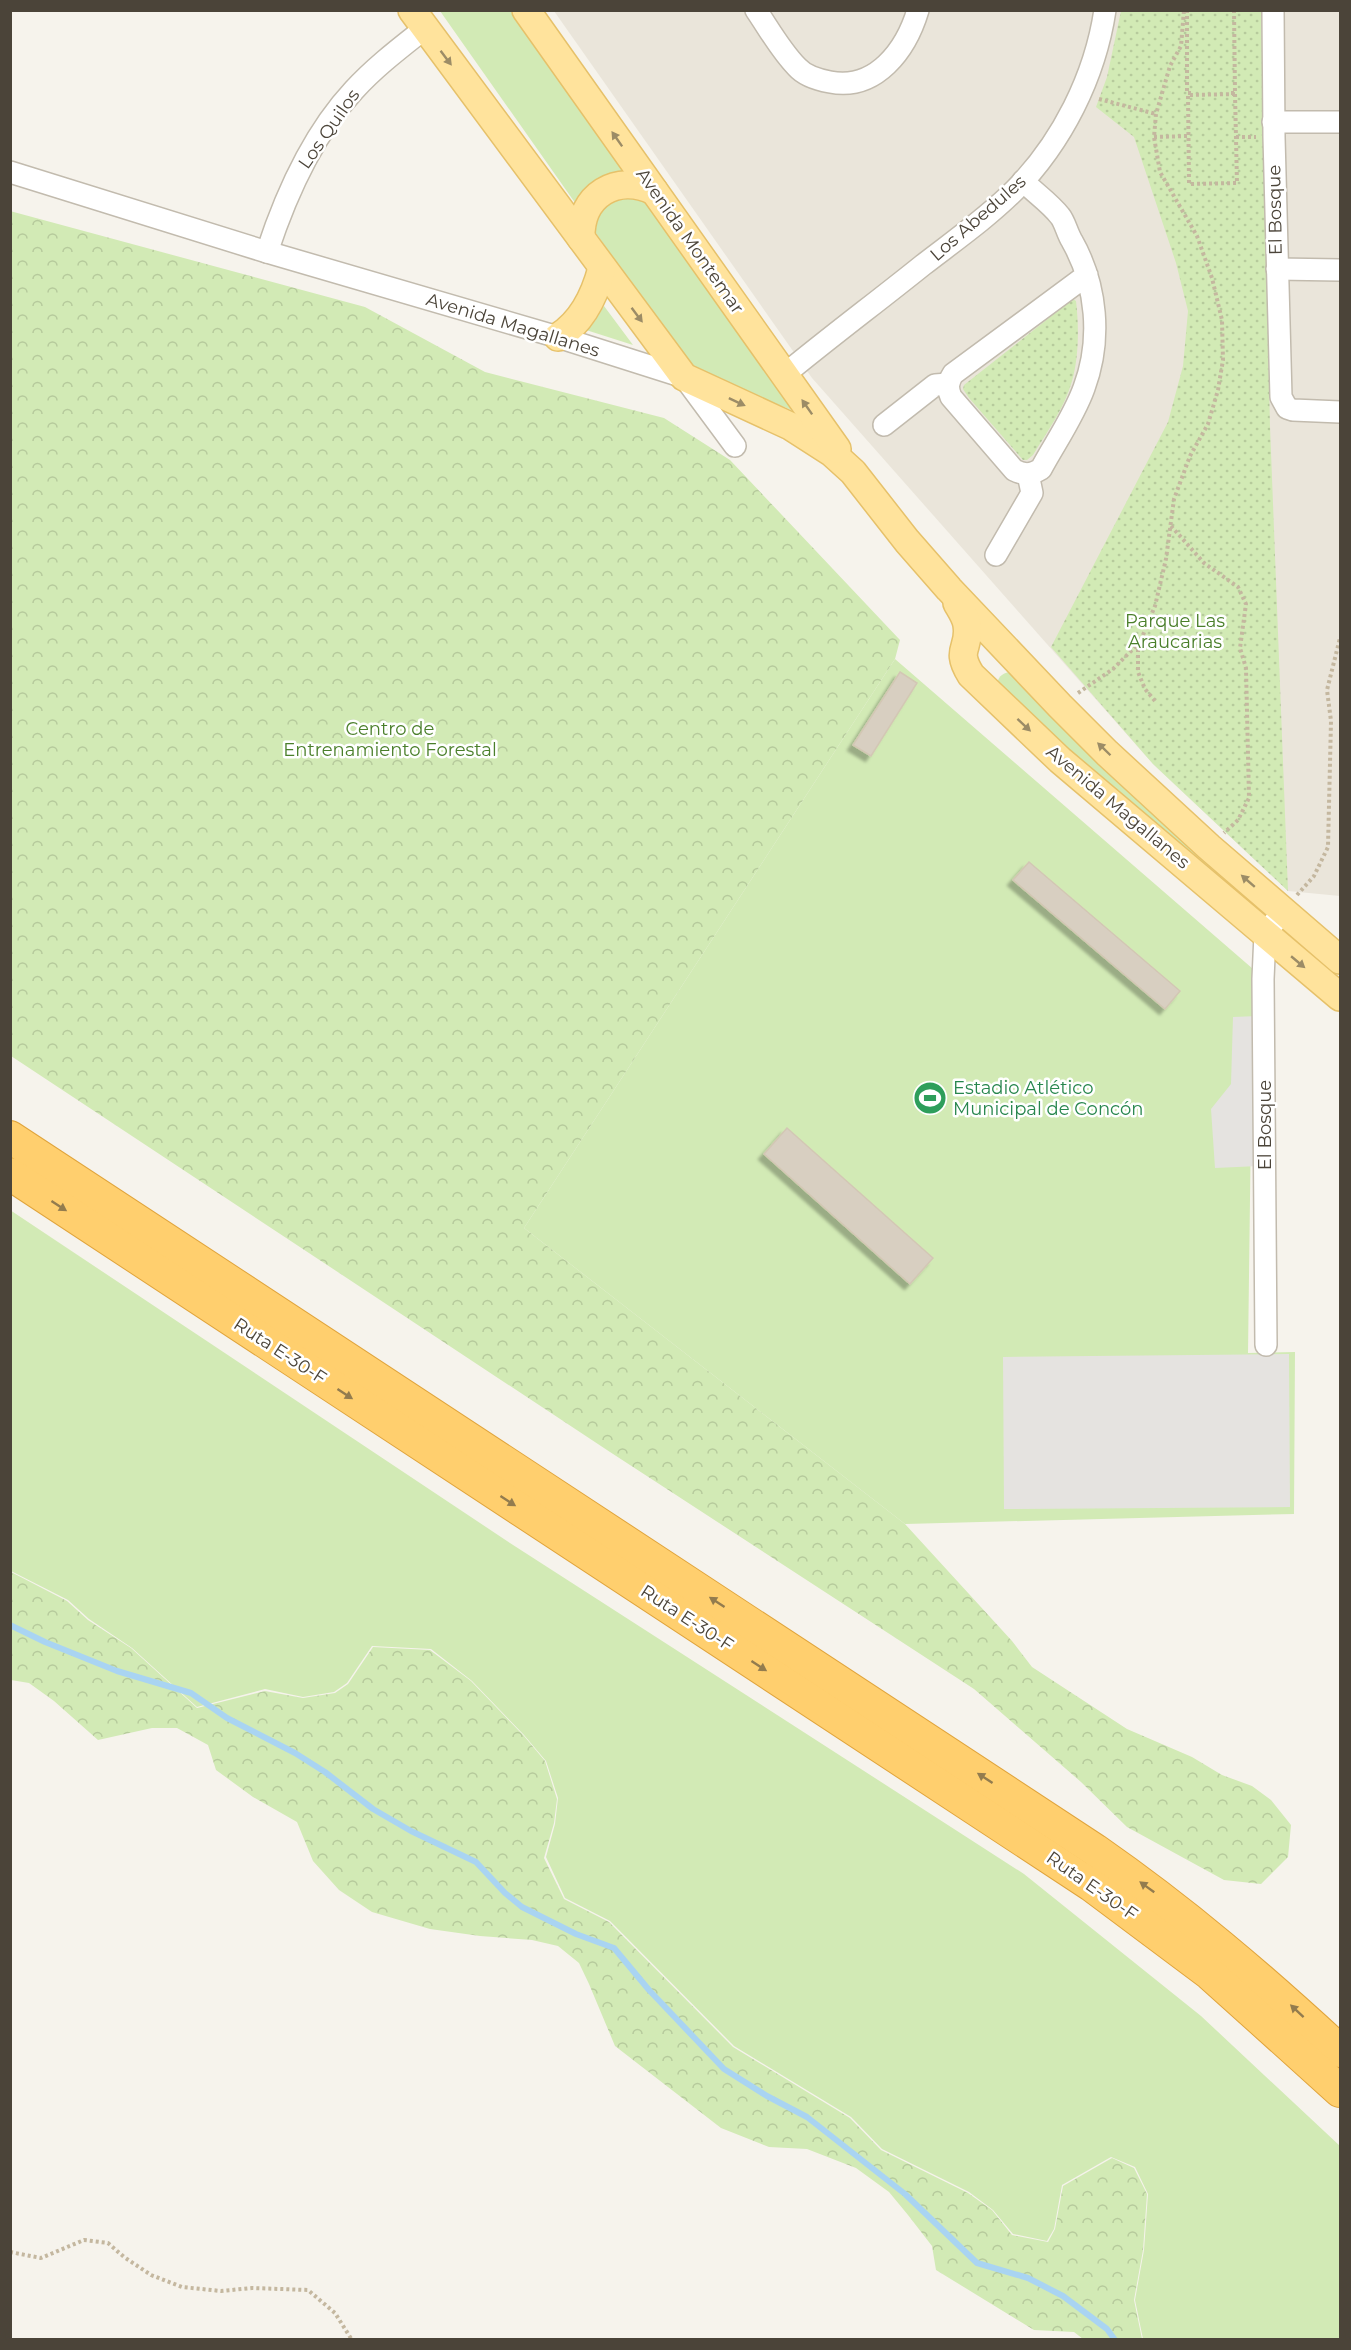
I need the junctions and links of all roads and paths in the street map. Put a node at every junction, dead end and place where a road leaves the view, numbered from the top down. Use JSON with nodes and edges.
{"nodes":[{"id":1,"x":526,"y":10,"type":"edge"},
{"id":2,"x":756,"y":10,"type":"edge"},
{"id":3,"x":918,"y":10,"type":"edge"},
{"id":4,"x":1105,"y":10,"type":"edge"},
{"id":5,"x":1185,"y":10,"type":"edge"},
{"id":6,"x":1234,"y":10,"type":"edge"},
{"id":7,"x":1273,"y":10,"type":"edge"},
{"id":8,"x":418,"y":20,"type":"edge"},
{"id":9,"x":1180,"y":46,"type":"junction"},
{"id":10,"x":1187,"y":46,"type":"junction"},
{"id":11,"x":1080,"y":95,"type":"junction"},
{"id":12,"x":1156,"y":114,"type":"junction"},
{"id":13,"x":1273,"y":122,"type":"junction"},
{"id":14,"x":1341,"y":122,"type":"edge"},
{"id":15,"x":1188,"y":136,"type":"junction"},
{"id":16,"x":1154,"y":137,"type":"junction"},
{"id":17,"x":10,"y":172,"type":"edge"},
{"id":18,"x":1018,"y":186,"type":"junction"},
{"id":19,"x":654,"y":191,"type":"junction"},
{"id":20,"x":581,"y":237,"type":"junction"},
{"id":21,"x":267,"y":252,"type":"junction"},
{"id":22,"x":602,"y":268,"type":"junction"},
{"id":23,"x":1277,"y":269,"type":"junction"},
{"id":24,"x":1341,"y":270,"type":"edge"},
{"id":25,"x":1087,"y":275,"type":"junction"},
{"id":26,"x":558,"y":337,"type":"junction"},
{"id":27,"x":784,"y":375,"type":"junction"},
{"id":28,"x":684,"y":378,"type":"junction"},
{"id":29,"x":948,"y":384,"type":"junction"},
{"id":30,"x":1341,"y":412,"type":"edge"},
{"id":31,"x":884,"y":425,"type":"dead end"},
{"id":32,"x":735,"y":446,"type":"dead end"},
{"id":33,"x":853,"y":472,"type":"junction"},
{"id":34,"x":1028,"y":474,"type":"junction"},
{"id":35,"x":1170,"y":525,"type":"junction"},
{"id":36,"x":996,"y":555,"type":"dead end"},
{"id":37,"x":949,"y":589,"type":"junction"},
{"id":38,"x":1147,"y":622,"type":"junction"},
{"id":39,"x":1341,"y":638,"type":"edge"},
{"id":40,"x":1025,"y":669,"type":"junction"},
{"id":41,"x":981,"y":685,"type":"junction"},
{"id":42,"x":1155,"y":701,"type":"dead end"},
{"id":43,"x":1060,"y":706,"type":"junction"},
{"id":44,"x":1209,"y":847,"type":"junction"},
{"id":45,"x":1283,"y":911,"type":"junction"},
{"id":46,"x":1265,"y":934,"type":"junction"},
{"id":47,"x":1341,"y":960,"type":"edge"},
{"id":48,"x":1341,"y":997,"type":"edge"},
{"id":49,"x":10,"y":1137,"type":"edge"},
{"id":50,"x":10,"y":1174,"type":"edge"},
{"id":51,"x":1266,"y":1345,"type":"dead end"},
{"id":52,"x":1341,"y":2051,"type":"edge"},
{"id":53,"x":1341,"y":2091,"type":"edge"},
{"id":54,"x":10,"y":2252,"type":"edge"},
{"id":55,"x":352,"y":2340,"type":"edge"}],
"edges":[{"from":19,"to":1,"type":"main road","name":"Avenida Montemar","one_way":true},
{"from":2,"to":3,"type":"street"},
{"from":4,"to":11,"type":"street","name":"Los Abedules"},
{"from":5,"to":9,"type":"path"},
{"from":5,"to":10,"type":"path"},
{"from":6,"to":10,"type":"path"},
{"from":7,"to":13,"type":"street","name":"El Bosque"},
{"from":8,"to":20,"type":"main road","one_way":true},
{"from":8,"to":21,"type":"street","name":"Los Quilos"},
{"from":9,"to":10,"type":"path"},
{"from":9,"to":12,"type":"path"},
{"from":11,"to":12,"type":"path"},
{"from":11,"to":18,"type":"street","name":"Los Abedules"},
{"from":12,"to":16,"type":"path"},
{"from":13,"to":14,"type":"street"},
{"from":13,"to":23,"type":"street","name":"El Bosque"},
{"from":15,"to":15,"type":"path"},
{"from":15,"to":16,"type":"path"},
{"from":16,"to":35,"type":"path"},
{"from":17,"to":21,"type":"street","name":"Avenida Magallanes"},
{"from":18,"to":25,"type":"street"},
{"from":18,"to":27,"type":"street","name":"Los Abedules"},
{"from":19,"to":20,"type":"main road"},
{"from":19,"to":27,"type":"main road","name":"Avenida Montemar"},
{"from":20,"to":22,"type":"main road"},
{"from":21,"to":26,"type":"street","name":"Avenida Magallanes"},
{"from":22,"to":26,"type":"main road"},
{"from":22,"to":28,"type":"main road","one_way":true},
{"from":23,"to":24,"type":"street"},
{"from":23,"to":30,"type":"street","name":"El Bosque"},
{"from":25,"to":29,"type":"street"},
{"from":25,"to":34,"type":"street"},
{"from":26,"to":28,"type":"street","name":"Avenida Magallanes"},
{"from":33,"to":27,"type":"main road","name":"Avenida Montemar","one_way":true},
{"from":28,"to":32,"type":"street"},
{"from":28,"to":33,"type":"main road","name":"Avenida Magallanes","one_way":true},
{"from":29,"to":31,"type":"street"},
{"from":29,"to":34,"type":"street"},
{"from":33,"to":37,"type":"main road","name":"Avenida Magallanes"},
{"from":34,"to":36,"type":"street"},
{"from":35,"to":38,"type":"path"},
{"from":35,"to":44,"type":"path"},
{"from":37,"to":40,"type":"main road","name":"Avenida Magallanes"},
{"from":37,"to":41,"type":"main road","name":"Avenida Magallanes"},
{"from":38,"to":42,"type":"path"},
{"from":38,"to":43,"type":"path"},
{"from":39,"to":45,"type":"path"},
{"from":40,"to":41,"type":"main road"},
{"from":40,"to":43,"type":"main road","name":"Avenida Magallanes"},
{"from":41,"to":46,"type":"main road","name":"Avenida Magallanes","one_way":true},
{"from":44,"to":43,"type":"main road","name":"Avenida Magallanes","one_way":true},
{"from":45,"to":44,"type":"main road","name":"Avenida Magallanes","one_way":true},
{"from":45,"to":46,"type":"street"},
{"from":45,"to":47,"type":"main road","name":"Avenida Magallanes"},
{"from":46,"to":48,"type":"main road","name":"Avenida Magallanes","one_way":true},
{"from":46,"to":51,"type":"street","name":"El Bosque"},
{"from":52,"to":49,"type":"highway","name":"Ruta E-30-F","one_way":true},
{"from":50,"to":53,"type":"highway","name":"Ruta E-30-F","one_way":true},
{"from":54,"to":55,"type":"path"}]}
